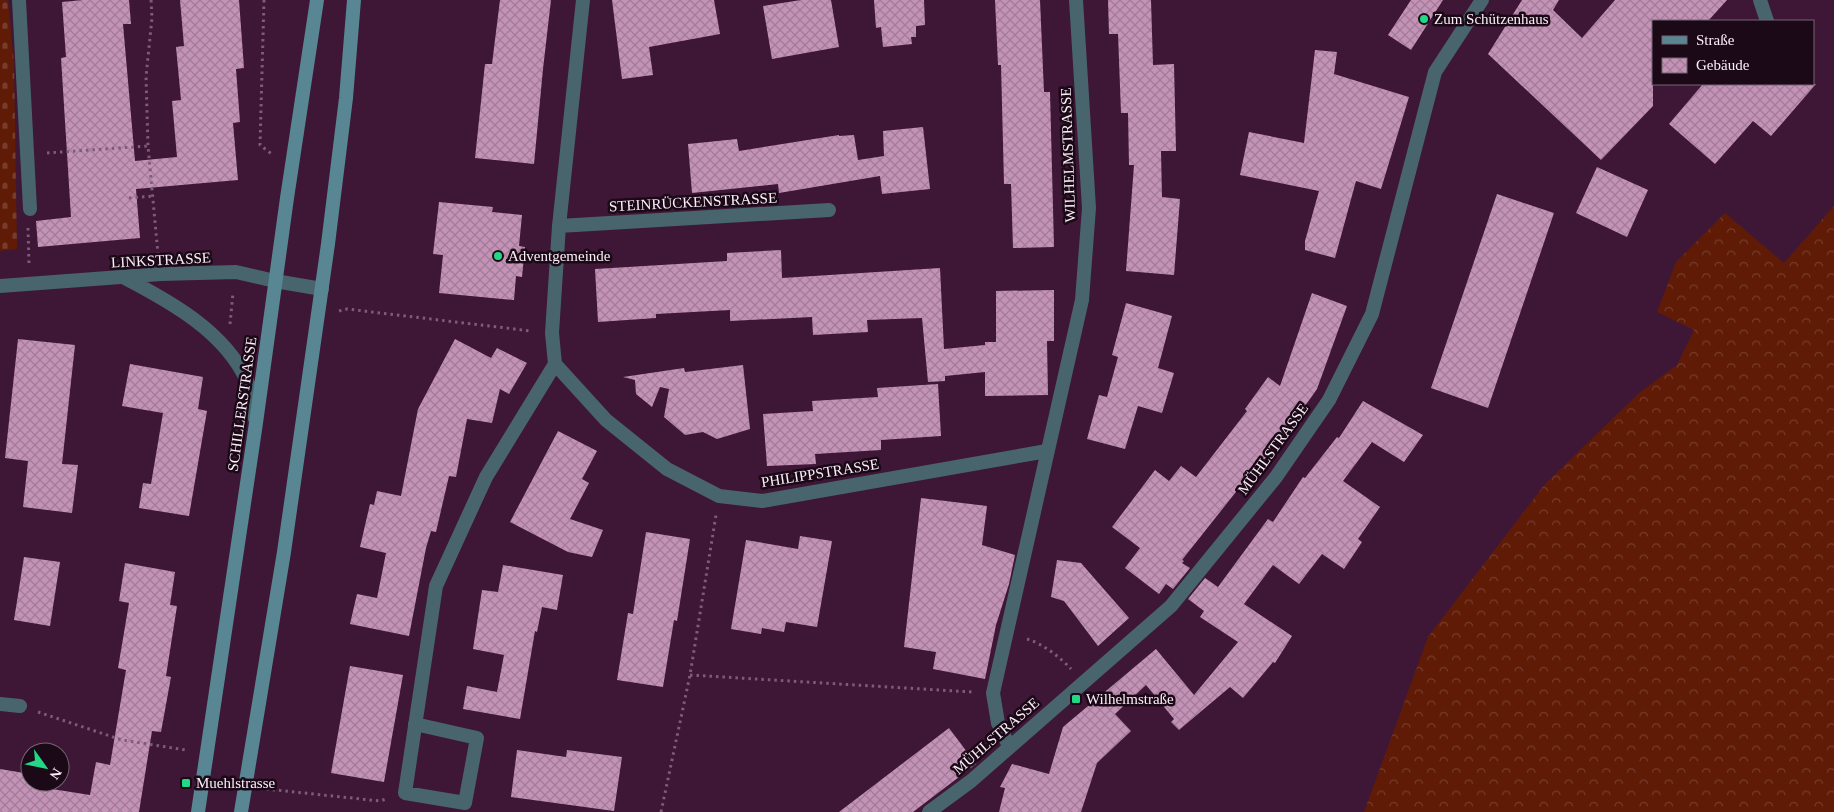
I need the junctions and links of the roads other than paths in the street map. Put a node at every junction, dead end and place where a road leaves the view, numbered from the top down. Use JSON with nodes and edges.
{"nodes":[{"id":1,"x":19,"y":0,"type":"edge"},
{"id":2,"x":317,"y":0,"type":"edge"},
{"id":3,"x":354,"y":0,"type":"edge"},
{"id":4,"x":583,"y":0,"type":"edge"},
{"id":5,"x":1076,"y":0,"type":"edge"},
{"id":6,"x":1482,"y":0,"type":"edge"},
{"id":7,"x":1760,"y":0,"type":"edge"},
{"id":8,"x":1767,"y":20,"type":"edge"},
{"id":9,"x":30,"y":209,"type":"dead end"},
{"id":10,"x":829,"y":210,"type":"dead end"},
{"id":11,"x":559,"y":226,"type":"junction"},
{"id":12,"x":125,"y":278,"type":"junction"},
{"id":13,"x":275,"y":281,"type":"junction"},
{"id":14,"x":0,"y":286,"type":"edge"},
{"id":15,"x":322,"y":289,"type":"junction"},
{"id":16,"x":554,"y":364,"type":"junction"},
{"id":17,"x":256,"y":423,"type":"junction"},
{"id":18,"x":1047,"y":451,"type":"junction"},
{"id":19,"x":0,"y":704,"type":"edge"},
{"id":20,"x":20,"y":706,"type":"road end"},
{"id":21,"x":415,"y":724,"type":"junction"},
{"id":22,"x":1009,"y":746,"type":"junction"},
{"id":23,"x":944,"y":807,"type":"edge"},
{"id":24,"x":198,"y":812,"type":"edge"},
{"id":25,"x":242,"y":812,"type":"edge"},
{"id":26,"x":929,"y":812,"type":"edge"}],
"edges":[{"from":1,"to":9,"type":"street"},
{"from":2,"to":13,"type":"main road","name":"SCHILLERSTRASSE"},
{"from":3,"to":15,"type":"main road"},
{"from":4,"to":11,"type":"street"},
{"from":5,"to":18,"type":"street","name":"WILHELMSTRASSE"},
{"from":6,"to":22,"type":"street","name":"MÜHLSTRASSE"},
{"from":7,"to":8,"type":"street"},
{"from":10,"to":11,"type":"street","name":"STEINRÜCKENSTRASSE"},
{"from":11,"to":16,"type":"street"},
{"from":12,"to":13,"type":"street","name":"LINKSTRASSE"},
{"from":12,"to":14,"type":"street","name":"LINKSTRASSE"},
{"from":12,"to":17,"type":"street"},
{"from":13,"to":15,"type":"street","name":"LINKSTRASSE"},
{"from":13,"to":17,"type":"main road","name":"SCHILLERSTRASSE"},
{"from":15,"to":25,"type":"main road"},
{"from":16,"to":18,"type":"street","name":"PHILIPPSTRASSE"},
{"from":16,"to":21,"type":"street"},
{"from":17,"to":24,"type":"main road","name":"SCHILLERSTRASSE"},
{"from":18,"to":22,"type":"street","name":"WILHELMSTRASSE"},
{"from":19,"to":20,"type":"street"},
{"from":21,"to":21,"type":"street"},
{"from":22,"to":23,"type":"street","name":"MÜHLSTRASSE"},
{"from":23,"to":26,"type":"street","name":"MÜHLSTRASSE"}]}
